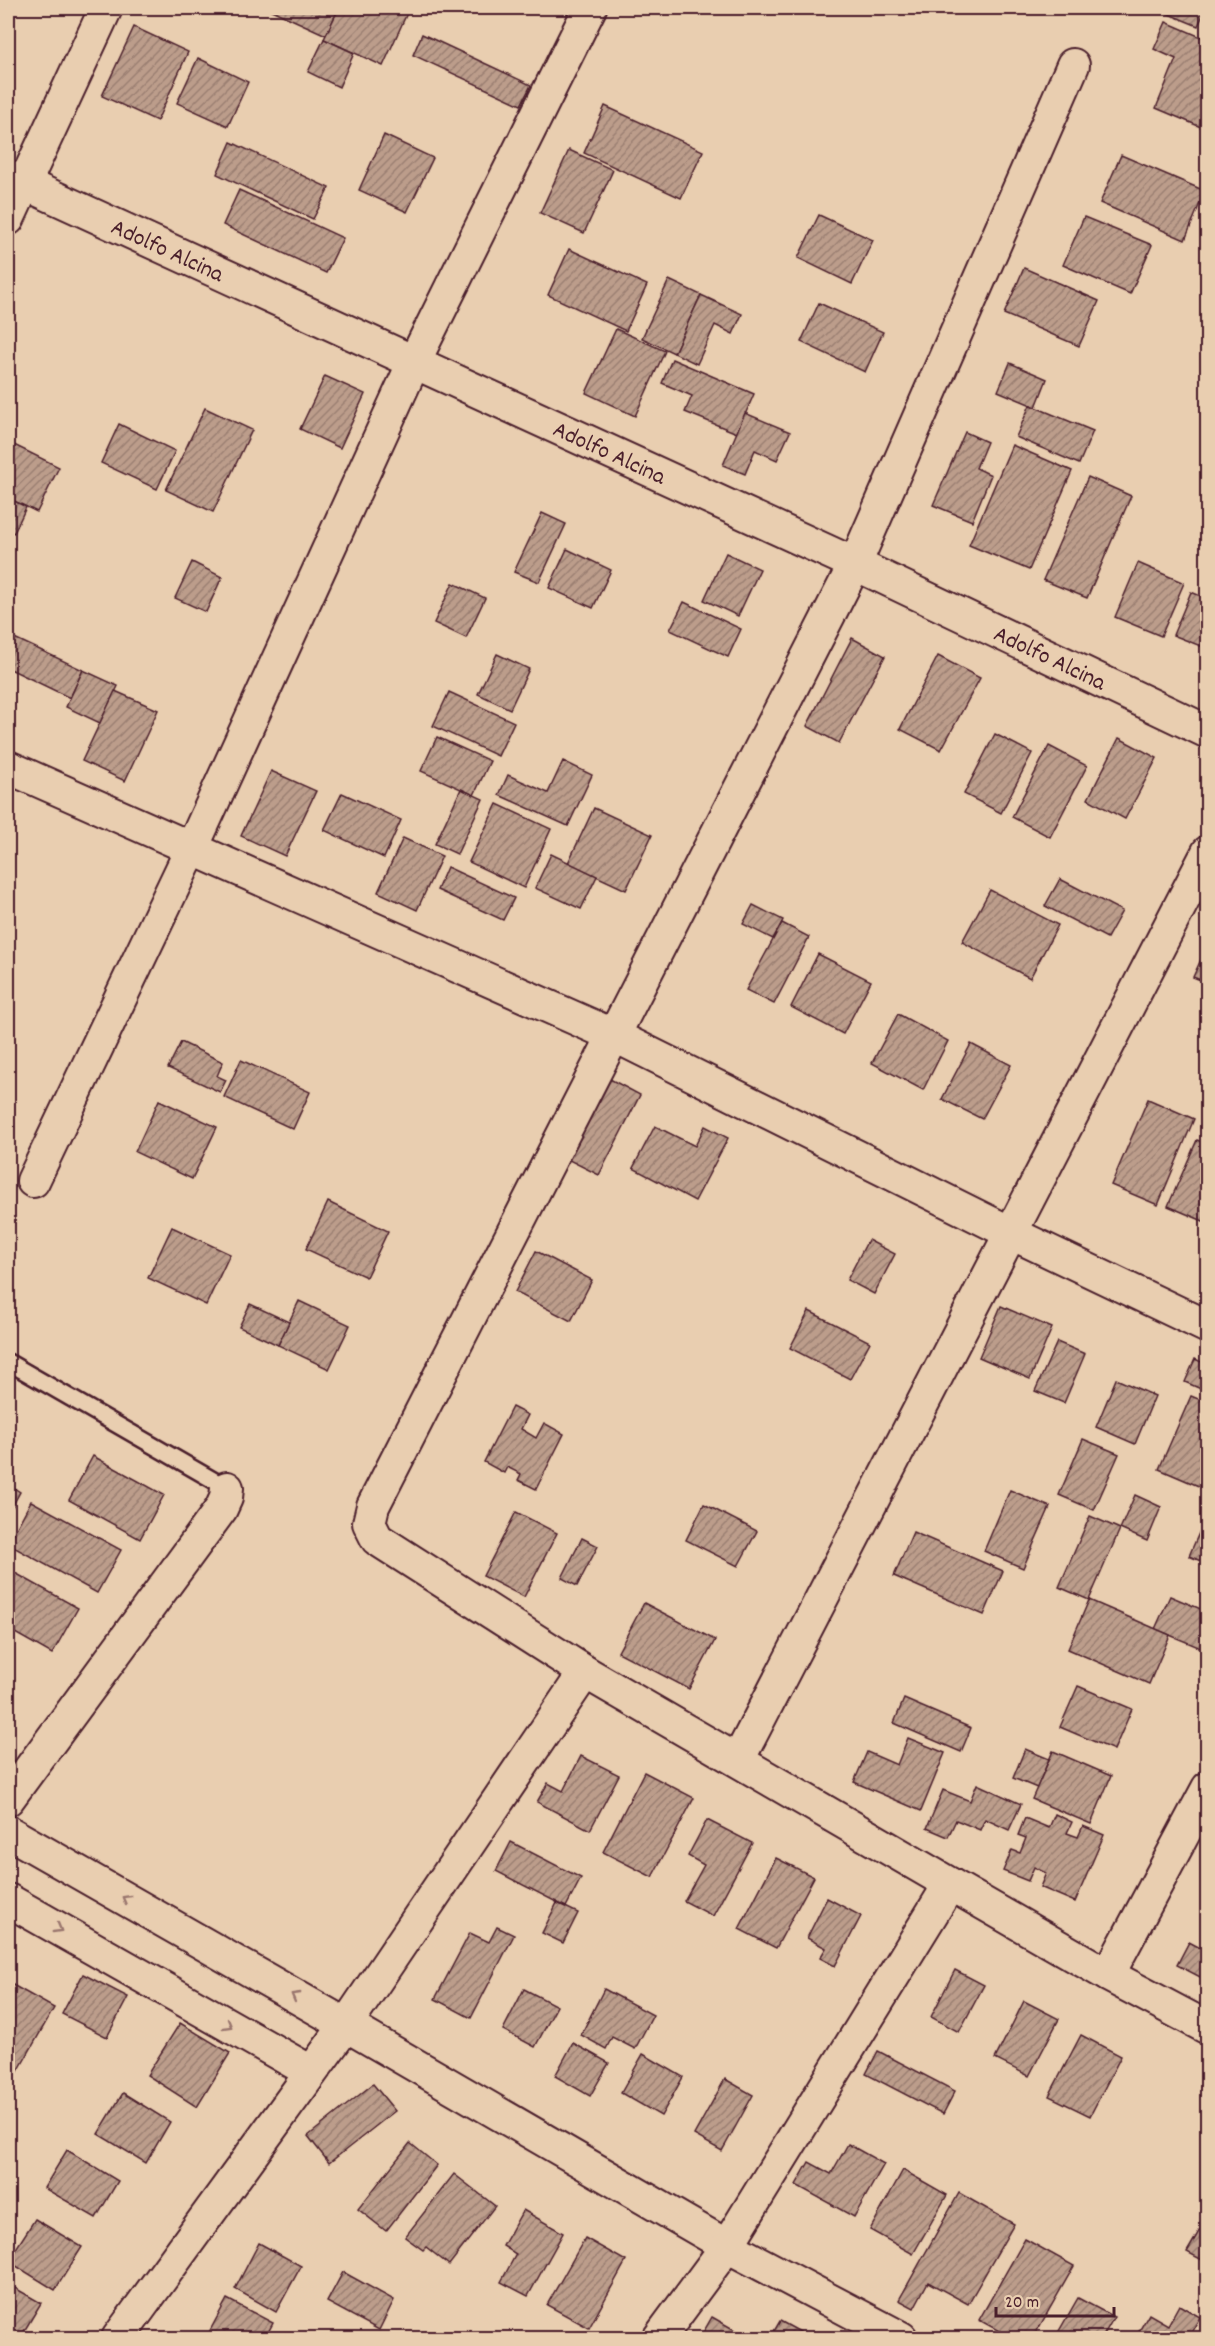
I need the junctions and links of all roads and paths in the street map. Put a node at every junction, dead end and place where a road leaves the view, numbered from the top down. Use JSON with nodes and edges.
{"nodes":[{"id":1,"x":106,"y":8,"type":"edge"},
{"id":2,"x":591,"y":8,"type":"edge"},
{"id":3,"x":1073,"y":64,"type":"dead end"},
{"id":4,"x":16,"y":180,"type":"edge"},
{"id":5,"x":8,"y":219,"type":"edge"},
{"id":6,"x":414,"y":362,"type":"junction"},
{"id":7,"x":855,"y":564,"type":"junction"},
{"id":8,"x":1208,"y":732,"type":"edge"},
{"id":9,"x":8,"y":767,"type":"edge"},
{"id":10,"x":192,"y":848,"type":"junction"},
{"id":11,"x":1208,"y":852,"type":"edge"},
{"id":12,"x":615,"y":1036,"type":"junction"},
{"id":13,"x":33,"y":1181,"type":"dead end"},
{"id":14,"x":1011,"y":1233,"type":"junction"},
{"id":15,"x":1208,"y":1327,"type":"edge"},
{"id":16,"x":8,"y":1362,"type":"edge"},
{"id":17,"x":227,"y":1488,"type":"joint"},
{"id":18,"x":585,"y":1672,"type":"junction"},
{"id":19,"x":738,"y":1760,"type":"junction"},
{"id":20,"x":1208,"y":1788,"type":"edge"},
{"id":21,"x":8,"y":1799,"type":"edge"},
{"id":22,"x":8,"y":1832,"type":"edge"},
{"id":23,"x":950,"y":1884,"type":"junction"},
{"id":24,"x":8,"y":1900,"type":"edge"},
{"id":25,"x":1108,"y":1975,"type":"junction"},
{"id":26,"x":346,"y":2025,"type":"junction"},
{"id":27,"x":1208,"y":2028,"type":"edge"},
{"id":28,"x":311,"y":2072,"type":"junction"},
{"id":29,"x":727,"y":2246,"type":"junction"},
{"id":30,"x":118,"y":2338,"type":"edge"},
{"id":31,"x":659,"y":2338,"type":"edge"},
{"id":32,"x":901,"y":2338,"type":"edge"}],
"edges":[{"from":1,"to":4,"type":"street"},
{"from":2,"to":6,"type":"street"},
{"from":3,"to":7,"type":"street"},
{"from":4,"to":5,"type":"street"},
{"from":4,"to":6,"type":"street","name":"Adolfo Alcina"},
{"from":6,"to":7,"type":"street","name":"Adolfo Alcina"},
{"from":6,"to":10,"type":"street"},
{"from":7,"to":8,"type":"street","name":"Adolfo Alcina"},
{"from":7,"to":12,"type":"street"},
{"from":9,"to":10,"type":"street"},
{"from":10,"to":12,"type":"street"},
{"from":10,"to":13,"type":"street"},
{"from":11,"to":14,"type":"street"},
{"from":12,"to":14,"type":"street"},
{"from":12,"to":18,"type":"street"},
{"from":14,"to":15,"type":"street"},
{"from":14,"to":19,"type":"street"},
{"from":16,"to":17,"type":"lane"},
{"from":17,"to":21,"type":"street"},
{"from":18,"to":19,"type":"street"},
{"from":18,"to":26,"type":"street"},
{"from":19,"to":23,"type":"street"},
{"from":20,"to":25,"type":"street"},
{"from":26,"to":22,"type":"street","one_way":true},
{"from":23,"to":25,"type":"street"},
{"from":23,"to":29,"type":"street"},
{"from":24,"to":28,"type":"street","one_way":true},
{"from":25,"to":27,"type":"street"},
{"from":26,"to":28,"type":"street"},
{"from":26,"to":29,"type":"street"},
{"from":28,"to":30,"type":"street"},
{"from":29,"to":31,"type":"street"},
{"from":29,"to":32,"type":"street"}]}
